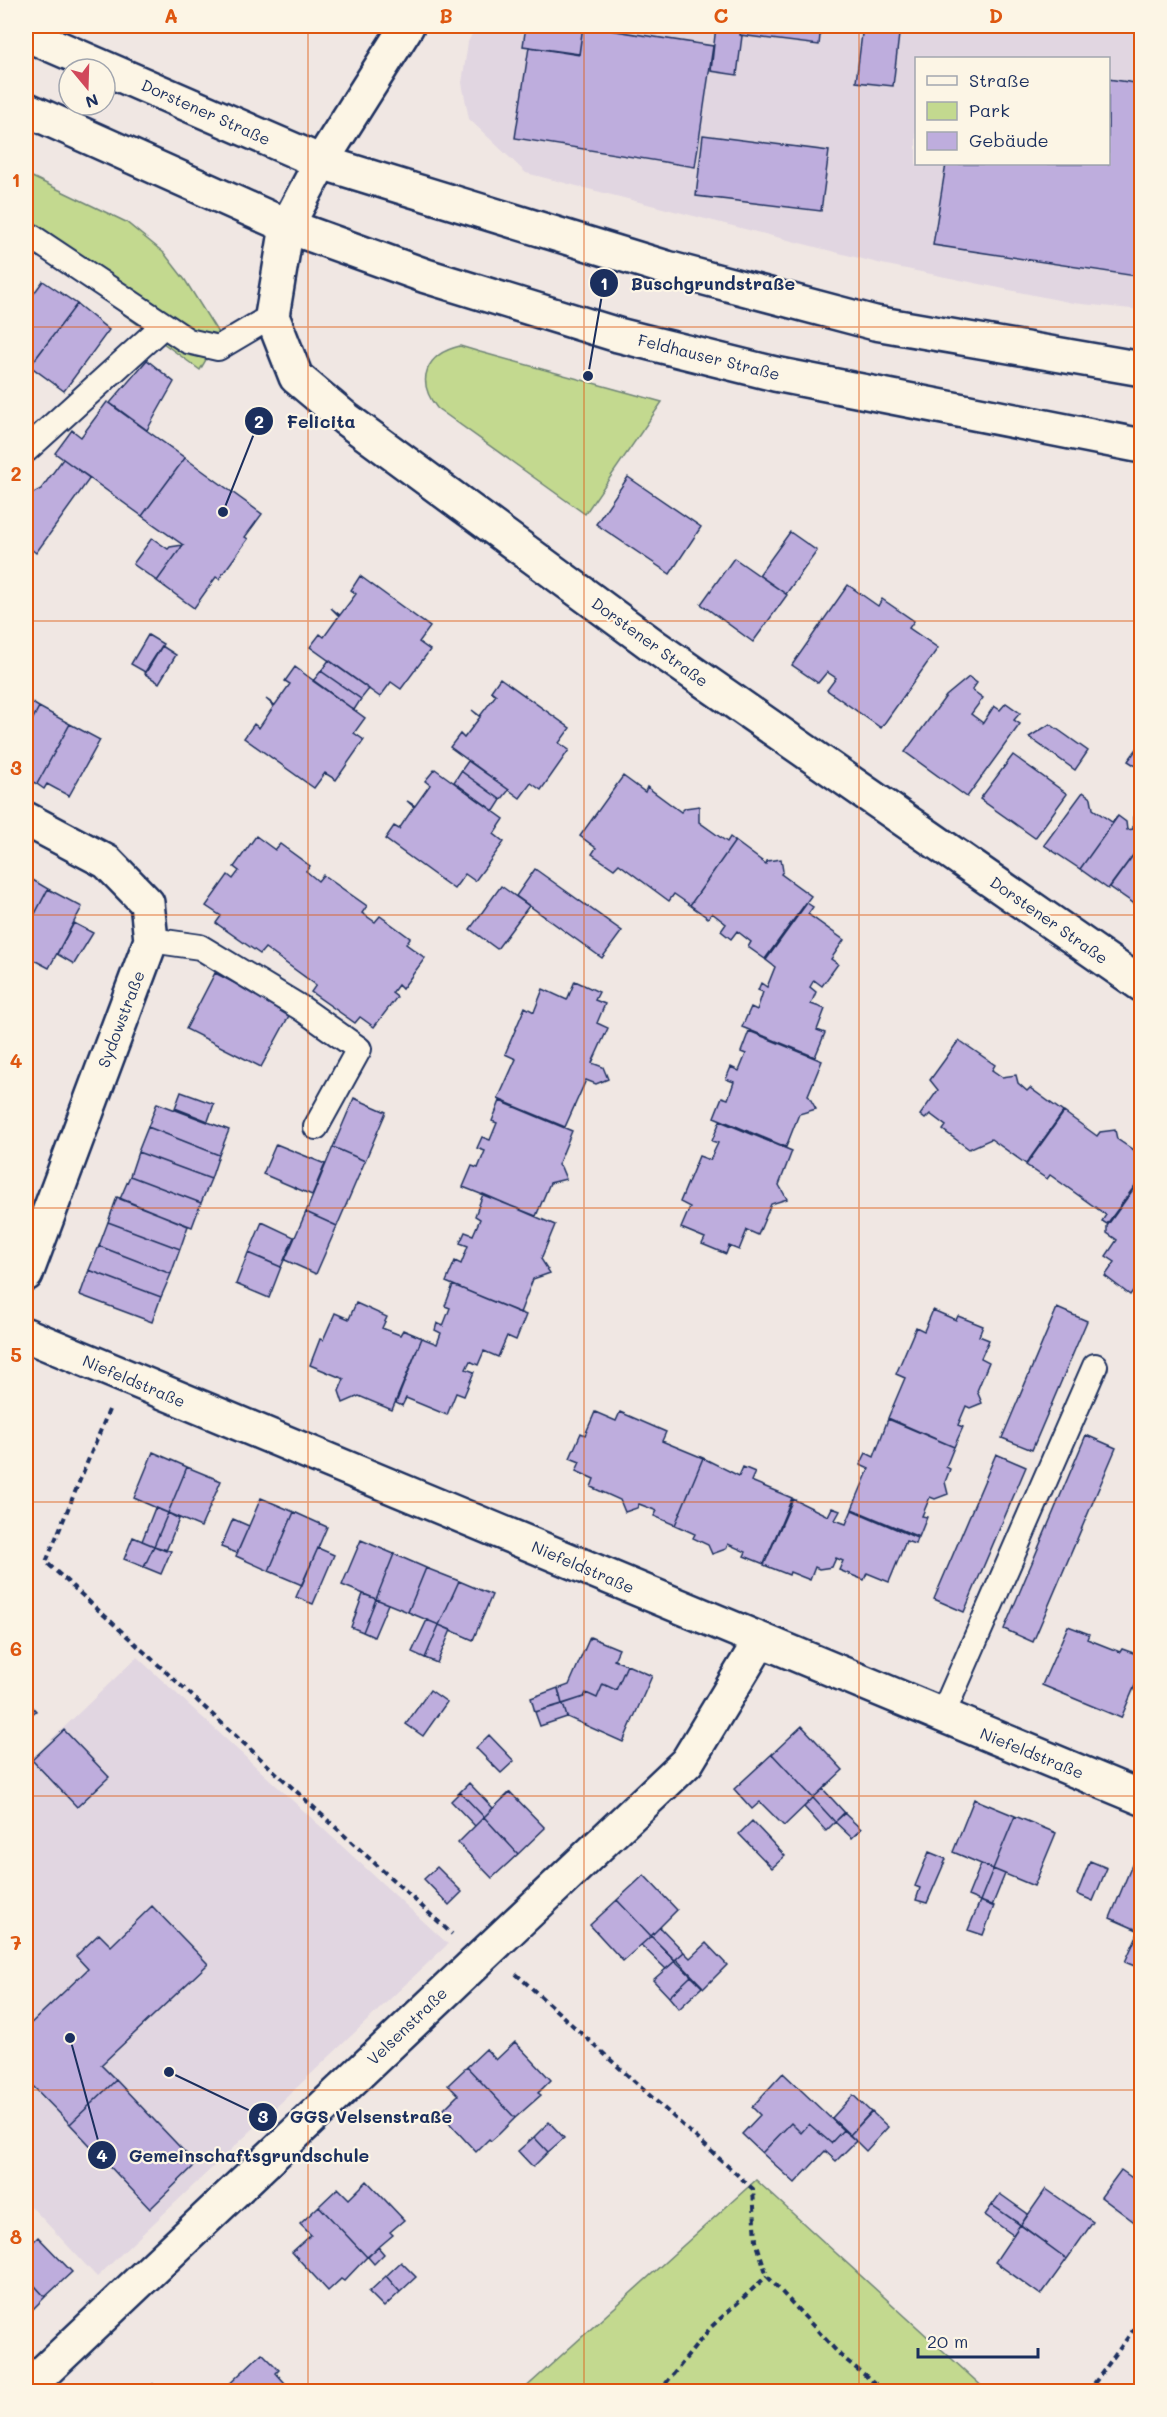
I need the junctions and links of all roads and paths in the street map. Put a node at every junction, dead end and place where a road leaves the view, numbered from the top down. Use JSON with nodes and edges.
{"nodes":[{"id":1,"x":407,"y":26,"type":"edge"},
{"id":2,"x":26,"y":34,"type":"edge"},
{"id":3,"x":26,"y":109,"type":"edge"},
{"id":4,"x":321,"y":162,"type":"junction"},
{"id":5,"x":287,"y":226,"type":"junction"},
{"id":6,"x":26,"y":233,"type":"edge"},
{"id":7,"x":272,"y":316,"type":"junction"},
{"id":8,"x":164,"y":325,"type":"junction"},
{"id":9,"x":1142,"y":369,"type":"edge"},
{"id":10,"x":1142,"y":446,"type":"edge"},
{"id":11,"x":26,"y":450,"type":"edge"},
{"id":12,"x":26,"y":819,"type":"edge"},
{"id":13,"x":151,"y":940,"type":"junction"},
{"id":14,"x":1142,"y":986,"type":"edge"},
{"id":15,"x":316,"y":1127,"type":"dead end"},
{"id":16,"x":26,"y":1274,"type":"edge"},
{"id":17,"x":26,"y":1335,"type":"edge"},
{"id":18,"x":1095,"y":1366,"type":"dead end"},
{"id":19,"x":122,"y":1377,"type":"junction"},
{"id":20,"x":760,"y":1641,"type":"junction"},
{"id":21,"x":942,"y":1716,"type":"junction"},
{"id":22,"x":1142,"y":1798,"type":"edge"},
{"id":23,"x":488,"y":1949,"type":"junction"},
{"id":24,"x":767,"y":2276,"type":"junction"},
{"id":25,"x":1142,"y":2318,"type":"edge"},
{"id":26,"x":26,"y":2390,"type":"edge"},
{"id":27,"x":659,"y":2391,"type":"edge"},
{"id":28,"x":886,"y":2391,"type":"edge"},
{"id":29,"x":1088,"y":2391,"type":"edge"}],
"edges":[{"from":1,"to":4,"type":"street"},
{"from":2,"to":4,"type":"street","name":"Dorstener Straße"},
{"from":3,"to":5,"type":"street"},
{"from":4,"to":5,"type":"street"},
{"from":4,"to":9,"type":"street"},
{"from":5,"to":7,"type":"street"},
{"from":5,"to":10,"type":"street","name":"Feldhauser Straße"},
{"from":6,"to":8,"type":"lane"},
{"from":7,"to":8,"type":"lane"},
{"from":7,"to":14,"type":"street","name":"Dorstener Straße"},
{"from":8,"to":11,"type":"lane"},
{"from":12,"to":13,"type":"street","name":"Sydowstraße"},
{"from":13,"to":15,"type":"lane"},
{"from":13,"to":16,"type":"street","name":"Sydowstraße"},
{"from":17,"to":19,"type":"street","name":"Niefeldstraße"},
{"from":18,"to":21,"type":"lane"},
{"from":19,"to":20,"type":"street","name":"Niefeldstraße"},
{"from":19,"to":23,"type":"path"},
{"from":20,"to":21,"type":"street","name":"Niefeldstraße"},
{"from":20,"to":23,"type":"street","name":"Velsenstraße"},
{"from":21,"to":22,"type":"street","name":"Niefeldstraße"},
{"from":23,"to":24,"type":"path"},
{"from":23,"to":26,"type":"street","name":"Velsenstraße"},
{"from":24,"to":27,"type":"path"},
{"from":24,"to":28,"type":"path"},
{"from":25,"to":29,"type":"path"}]}
